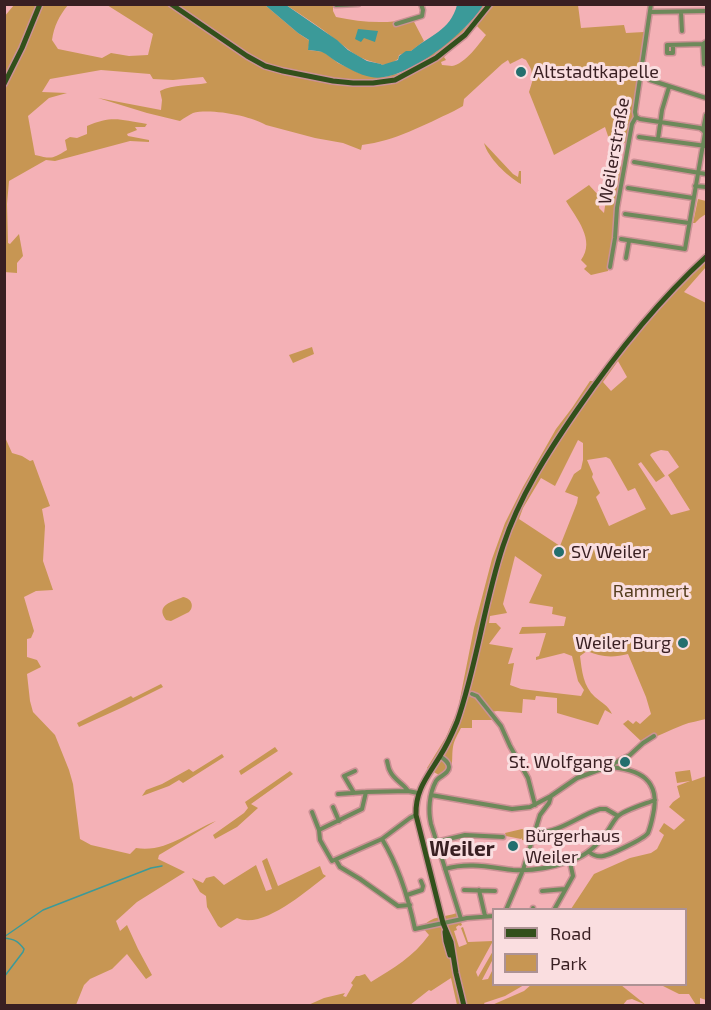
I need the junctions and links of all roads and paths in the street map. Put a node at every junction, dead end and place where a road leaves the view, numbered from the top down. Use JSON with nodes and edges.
{"nodes":[{"id":1,"x":40,"y":4,"type":"edge"},
{"id":2,"x":171,"y":4,"type":"edge"},
{"id":3,"x":358,"y":4,"type":"edge"},
{"id":4,"x":421,"y":4,"type":"edge"},
{"id":5,"x":490,"y":4,"type":"edge"},
{"id":6,"x":651,"y":4,"type":"edge"},
{"id":7,"x":670,"y":4,"type":"edge"},
{"id":8,"x":336,"y":5,"type":"edge"},
{"id":9,"x":706,"y":11,"type":"edge"},
{"id":10,"x":650,"y":12,"type":"junction"},
{"id":11,"x":671,"y":12,"type":"junction"},
{"id":12,"x":681,"y":12,"type":"junction"},
{"id":13,"x":396,"y":24,"type":"dead end"},
{"id":14,"x":682,"y":32,"type":"dead end"},
{"id":15,"x":705,"y":43,"type":"edge"},
{"id":16,"x":673,"y":45,"type":"dead end"},
{"id":17,"x":704,"y":64,"type":"dead end"},
{"id":18,"x":650,"y":80,"type":"dead end"},
{"id":19,"x":4,"y":84,"type":"edge"},
{"id":20,"x":669,"y":87,"type":"junction"},
{"id":21,"x":706,"y":98,"type":"edge"},
{"id":22,"x":706,"y":115,"type":"edge"},
{"id":23,"x":636,"y":117,"type":"junction"},
{"id":24,"x":660,"y":123,"type":"junction"},
{"id":25,"x":705,"y":132,"type":"edge"},
{"id":26,"x":639,"y":137,"type":"dead end"},
{"id":27,"x":658,"y":139,"type":"junction"},
{"id":28,"x":704,"y":146,"type":"edge"},
{"id":29,"x":634,"y":162,"type":"dead end"},
{"id":30,"x":697,"y":172,"type":"junction"},
{"id":31,"x":706,"y":174,"type":"edge"},
{"id":32,"x":695,"y":186,"type":"junction"},
{"id":33,"x":628,"y":188,"type":"dead end"},
{"id":34,"x":706,"y":188,"type":"edge"},
{"id":35,"x":693,"y":198,"type":"junction"},
{"id":36,"x":625,"y":214,"type":"dead end"},
{"id":37,"x":689,"y":223,"type":"junction"},
{"id":38,"x":621,"y":239,"type":"dead end"},
{"id":39,"x":629,"y":241,"type":"junction"},
{"id":40,"x":706,"y":257,"type":"edge"},
{"id":41,"x":626,"y":258,"type":"dead end"},
{"id":42,"x":610,"y":267,"type":"dead end"},
{"id":43,"x":472,"y":694,"type":"dead end"},
{"id":44,"x":654,"y":736,"type":"dead end"},
{"id":45,"x":439,"y":758,"type":"junction"},
{"id":46,"x":387,"y":761,"type":"dead end"},
{"id":47,"x":608,"y":767,"type":"junction"},
{"id":48,"x":355,"y":771,"type":"dead end"},
{"id":49,"x":408,"y":791,"type":"junction"},
{"id":50,"x":366,"y":792,"type":"junction"},
{"id":51,"x":354,"y":793,"type":"junction"},
{"id":52,"x":418,"y":793,"type":"junction"},
{"id":53,"x":338,"y":794,"type":"dead end"},
{"id":54,"x":431,"y":795,"type":"junction"},
{"id":55,"x":551,"y":796,"type":"junction"},
{"id":56,"x":655,"y":800,"type":"junction"},
{"id":57,"x":535,"y":804,"type":"junction"},
{"id":58,"x":333,"y":807,"type":"dead end"},
{"id":59,"x":312,"y":812,"type":"dead end"},
{"id":60,"x":416,"y":815,"type":"junction"},
{"id":61,"x":618,"y":816,"type":"junction"},
{"id":62,"x":339,"y":821,"type":"junction"},
{"id":63,"x":319,"y":830,"type":"junction"},
{"id":64,"x":535,"y":832,"type":"junction"},
{"id":65,"x":503,"y":837,"type":"dead end"},
{"id":66,"x":382,"y":839,"type":"junction"},
{"id":67,"x":436,"y":842,"type":"junction"},
{"id":68,"x":589,"y":852,"type":"junction"},
{"id":69,"x":334,"y":861,"type":"junction"},
{"id":70,"x":570,"y":862,"type":"junction"},
{"id":71,"x":445,"y":869,"type":"junction"},
{"id":72,"x":523,"y":870,"type":"junction"},
{"id":73,"x":421,"y":881,"type":"dead end"},
{"id":74,"x":566,"y":889,"type":"junction"},
{"id":75,"x":464,"y":890,"type":"dead end"},
{"id":76,"x":479,"y":890,"type":"junction"},
{"id":77,"x":495,"y":891,"type":"dead end"},
{"id":78,"x":542,"y":891,"type":"dead end"},
{"id":79,"x":407,"y":895,"type":"junction"},
{"id":80,"x":410,"y":905,"type":"junction"},
{"id":81,"x":506,"y":908,"type":"edge"},
{"id":82,"x":555,"y":908,"type":"edge"},
{"id":83,"x":485,"y":916,"type":"junction"},
{"id":84,"x":492,"y":916,"type":"edge"},
{"id":85,"x":461,"y":919,"type":"junction"},
{"id":86,"x":444,"y":925,"type":"junction"},
{"id":87,"x":464,"y":1005,"type":"edge"}],
"edges":[{"from":1,"to":19,"type":"main road"},
{"from":2,"to":5,"type":"main road"},
{"from":3,"to":8,"type":"street"},
{"from":4,"to":13,"type":"street"},
{"from":6,"to":10,"type":"street","name":"Weilerstraße"},
{"from":7,"to":11,"type":"street"},
{"from":9,"to":12,"type":"street"},
{"from":10,"to":11,"type":"street"},
{"from":10,"to":23,"type":"street","name":"Weilerstraße"},
{"from":11,"to":12,"type":"street"},
{"from":12,"to":14,"type":"street"},
{"from":15,"to":16,"type":"street"},
{"from":15,"to":17,"type":"street"},
{"from":18,"to":20,"type":"street"},
{"from":20,"to":21,"type":"street"},
{"from":20,"to":24,"type":"street"},
{"from":22,"to":25,"type":"street"},
{"from":23,"to":24,"type":"street"},
{"from":23,"to":42,"type":"street","name":"Weilerstraße"},
{"from":24,"to":25,"type":"street"},
{"from":24,"to":27,"type":"street"},
{"from":25,"to":28,"type":"street"},
{"from":26,"to":27,"type":"street"},
{"from":27,"to":28,"type":"street"},
{"from":28,"to":30,"type":"street"},
{"from":29,"to":30,"type":"street"},
{"from":30,"to":31,"type":"street"},
{"from":30,"to":32,"type":"street"},
{"from":32,"to":34,"type":"street"},
{"from":32,"to":35,"type":"street"},
{"from":33,"to":35,"type":"street"},
{"from":35,"to":37,"type":"street"},
{"from":36,"to":37,"type":"street"},
{"from":37,"to":39,"type":"street"},
{"from":38,"to":39,"type":"street"},
{"from":39,"to":41,"type":"street"},
{"from":40,"to":45,"type":"main road"},
{"from":43,"to":57,"type":"street"},
{"from":44,"to":47,"type":"street"},
{"from":45,"to":52,"type":"main road"},
{"from":45,"to":54,"type":"street"},
{"from":46,"to":49,"type":"street"},
{"from":47,"to":55,"type":"street"},
{"from":47,"to":56,"type":"street"},
{"from":48,"to":51,"type":"street"},
{"from":49,"to":50,"type":"street"},
{"from":49,"to":52,"type":"street"},
{"from":50,"to":51,"type":"street"},
{"from":50,"to":62,"type":"street"},
{"from":51,"to":53,"type":"street"},
{"from":52,"to":60,"type":"main road"},
{"from":54,"to":57,"type":"street"},
{"from":54,"to":67,"type":"street"},
{"from":55,"to":57,"type":"street"},
{"from":55,"to":64,"type":"street"},
{"from":56,"to":61,"type":"street"},
{"from":56,"to":68,"type":"street"},
{"from":58,"to":62,"type":"street"},
{"from":59,"to":63,"type":"street"},
{"from":60,"to":66,"type":"street"},
{"from":60,"to":86,"type":"main road"},
{"from":61,"to":64,"type":"street"},
{"from":61,"to":68,"type":"street"},
{"from":62,"to":63,"type":"street"},
{"from":63,"to":69,"type":"street"},
{"from":64,"to":72,"type":"street"},
{"from":65,"to":67,"type":"street"},
{"from":66,"to":69,"type":"street"},
{"from":66,"to":79,"type":"street"},
{"from":67,"to":71,"type":"street"},
{"from":68,"to":70,"type":"street"},
{"from":69,"to":80,"type":"street"},
{"from":70,"to":72,"type":"street"},
{"from":70,"to":74,"type":"street"},
{"from":71,"to":72,"type":"street"},
{"from":71,"to":85,"type":"street"},
{"from":72,"to":81,"type":"street"},
{"from":73,"to":79,"type":"street"},
{"from":74,"to":78,"type":"street"},
{"from":74,"to":82,"type":"street"},
{"from":75,"to":76,"type":"street"},
{"from":76,"to":77,"type":"street"},
{"from":76,"to":83,"type":"street"},
{"from":79,"to":80,"type":"street"},
{"from":80,"to":86,"type":"street"},
{"from":83,"to":84,"type":"street"},
{"from":83,"to":85,"type":"street"},
{"from":85,"to":86,"type":"street"},
{"from":86,"to":87,"type":"main road"}]}
